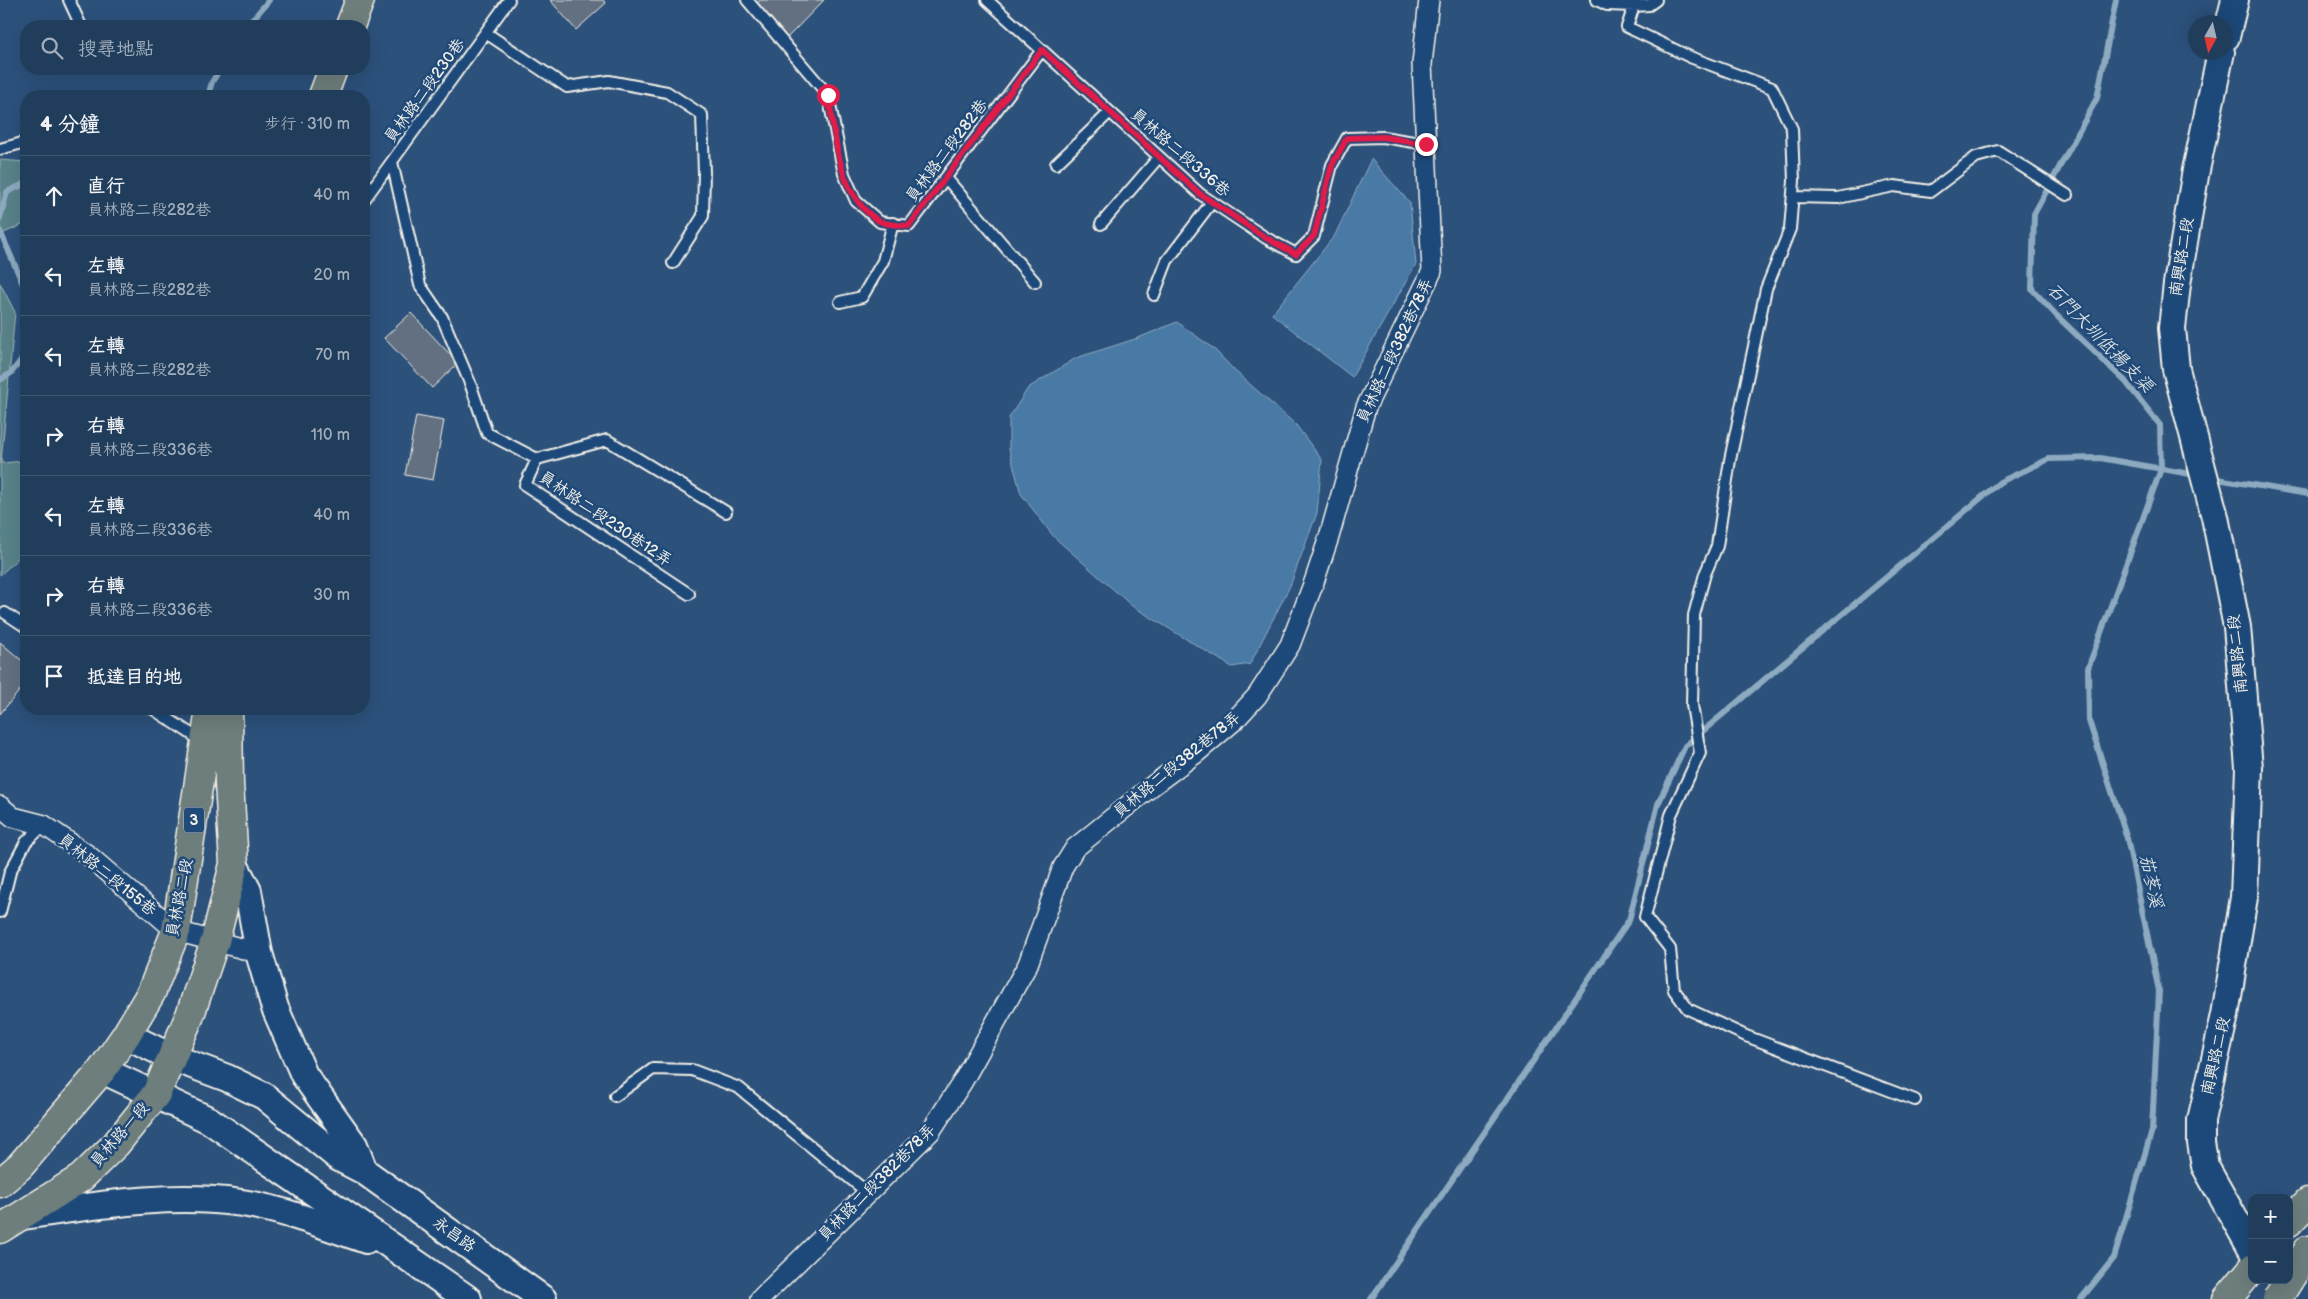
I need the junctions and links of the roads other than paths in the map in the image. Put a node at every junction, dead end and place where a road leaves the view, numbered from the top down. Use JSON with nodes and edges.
{"nodes":[{"id":1,"x":68,"y":0,"type":"edge"},
{"id":2,"x":360,"y":0,"type":"edge"},
{"id":3,"x":510,"y":0,"type":"edge"},
{"id":4,"x":748,"y":0,"type":"edge"},
{"id":5,"x":987,"y":0,"type":"edge"},
{"id":6,"x":1429,"y":0,"type":"edge"},
{"id":7,"x":1597,"y":0,"type":"edge"},
{"id":8,"x":1656,"y":0,"type":"edge"},
{"id":9,"x":2235,"y":0,"type":"edge"},
{"id":10,"x":1608,"y":3,"type":"edge"},
{"id":11,"x":1634,"y":6,"type":"junction"},
{"id":12,"x":2231,"y":15,"type":"edge"},
{"id":13,"x":78,"y":20,"type":"edge"},
{"id":14,"x":352,"y":20,"type":"edge"},
{"id":15,"x":486,"y":33,"type":"junction"},
{"id":16,"x":1042,"y":50,"type":"junction"},
{"id":17,"x":2220,"y":60,"type":"edge"},
{"id":18,"x":331,"y":75,"type":"edge"},
{"id":19,"x":325,"y":90,"type":"edge"},
{"id":20,"x":1110,"y":112,"type":"junction"},
{"id":21,"x":20,"y":144,"type":"edge"},
{"id":22,"x":1426,"y":144,"type":"junction"},
{"id":23,"x":0,"y":149,"type":"edge"},
{"id":24,"x":1159,"y":156,"type":"junction"},
{"id":25,"x":392,"y":162,"type":"junction"},
{"id":26,"x":1056,"y":164,"type":"dead end"},
{"id":27,"x":946,"y":178,"type":"junction"},
{"id":28,"x":370,"y":192,"type":"edge"},
{"id":29,"x":2067,"y":195,"type":"dead end"},
{"id":30,"x":1792,"y":197,"type":"junction"},
{"id":31,"x":1212,"y":202,"type":"junction"},
{"id":32,"x":893,"y":224,"type":"junction"},
{"id":33,"x":1101,"y":224,"type":"dead end"},
{"id":34,"x":673,"y":263,"type":"dead end"},
{"id":35,"x":1035,"y":282,"type":"dead end"},
{"id":36,"x":1154,"y":295,"type":"dead end"},
{"id":37,"x":840,"y":302,"type":"dead end"},
{"id":38,"x":537,"y":459,"type":"junction"},
{"id":39,"x":726,"y":512,"type":"dead end"},
{"id":40,"x":689,"y":594,"type":"dead end"},
{"id":41,"x":5,"y":613,"type":"dead end"},
{"id":42,"x":20,"y":622,"type":"edge"},
{"id":43,"x":162,"y":715,"type":"edge"},
{"id":44,"x":209,"y":715,"type":"edge"},
{"id":45,"x":228,"y":715,"type":"edge"},
{"id":46,"x":206,"y":743,"type":"junction"},
{"id":47,"x":0,"y":806,"type":"edge"},
{"id":48,"x":44,"y":825,"type":"junction"},
{"id":49,"x":234,"y":864,"type":"junction"},
{"id":50,"x":0,"y":912,"type":"edge"},
{"id":51,"x":176,"y":931,"type":"junction"},
{"id":52,"x":215,"y":941,"type":"junction"},
{"id":53,"x":259,"y":953,"type":"junction"},
{"id":54,"x":126,"y":1035,"type":"junction"},
{"id":55,"x":171,"y":1056,"type":"junction"},
{"id":56,"x":102,"y":1070,"type":"junction"},
{"id":57,"x":156,"y":1094,"type":"junction"},
{"id":58,"x":615,"y":1096,"type":"dead end"},
{"id":59,"x":1915,"y":1100,"type":"dead end"},
{"id":60,"x":364,"y":1171,"type":"junction"},
{"id":61,"x":0,"y":1183,"type":"edge"},
{"id":62,"x":868,"y":1192,"type":"junction"},
{"id":63,"x":2308,"y":1202,"type":"edge"},
{"id":64,"x":2293,"y":1218,"type":"edge"},
{"id":65,"x":11,"y":1222,"type":"edge"},
{"id":66,"x":2248,"y":1243,"type":"edge"},
{"id":67,"x":396,"y":1250,"type":"junction"},
{"id":68,"x":2248,"y":1274,"type":"edge"},
{"id":69,"x":2285,"y":1284,"type":"edge"},
{"id":70,"x":2289,"y":1284,"type":"edge"},
{"id":71,"x":2231,"y":1295,"type":"edge"},
{"id":72,"x":468,"y":1299,"type":"edge"},
{"id":73,"x":543,"y":1299,"type":"edge"},
{"id":74,"x":760,"y":1299,"type":"edge"},
{"id":75,"x":2277,"y":1299,"type":"edge"},
{"id":76,"x":2287,"y":1299,"type":"edge"}],
"edges":[{"from":1,"to":13,"type":"lane"},
{"from":2,"to":14,"type":"main road"},
{"from":3,"to":15,"type":"lane","name":"員林路二段230巷"},
{"from":4,"to":32,"type":"lane"},
{"from":5,"to":16,"type":"lane","name":"員林路二段336巷"},
{"from":6,"to":22,"type":"street","name":"員林路二段382巷78弄"},
{"from":7,"to":10,"type":"lane"},
{"from":8,"to":11,"type":"lane"},
{"from":9,"to":12,"type":"main road"},
{"from":10,"to":11,"type":"lane"},
{"from":11,"to":30,"type":"lane"},
{"from":15,"to":25,"type":"lane","name":"員林路二段230巷"},
{"from":15,"to":34,"type":"lane"},
{"from":16,"to":20,"type":"lane","name":"員林路二段336巷"},
{"from":16,"to":27,"type":"lane","name":"員林路二段282巷"},
{"from":17,"to":66,"type":"main road","name":"南興路二段"},
{"from":18,"to":19,"type":"main road"},
{"from":20,"to":24,"type":"lane","name":"員林路二段336巷"},
{"from":20,"to":26,"type":"lane"},
{"from":21,"to":23,"type":"lane"},
{"from":22,"to":31,"type":"lane","name":"員林路二段336巷"},
{"from":22,"to":62,"type":"street","name":"員林路二段382巷78弄"},
{"from":24,"to":31,"type":"lane","name":"員林路二段336巷"},
{"from":24,"to":33,"type":"lane"},
{"from":25,"to":28,"type":"lane","name":"員林路二段230巷"},
{"from":25,"to":38,"type":"lane","name":"員林路二段230巷12弄"},
{"from":27,"to":32,"type":"lane","name":"員林路二段282巷"},
{"from":27,"to":35,"type":"lane"},
{"from":29,"to":30,"type":"lane"},
{"from":30,"to":59,"type":"lane"},
{"from":31,"to":36,"type":"lane"},
{"from":32,"to":37,"type":"lane"},
{"from":38,"to":39,"type":"lane","name":"員林路二段230巷12弄"},
{"from":38,"to":40,"type":"lane","name":"員林路二段230巷12弄"},
{"from":41,"to":42,"type":"lane"},
{"from":43,"to":46,"type":"lane"},
{"from":44,"to":46,"type":"main road","name":"員林路二段","number":"3"},
{"from":45,"to":49,"type":"main road"},
{"from":46,"to":51,"type":"main road","name":"員林路二段","number":"3"},
{"from":47,"to":48,"type":"street","name":"員林路二段155巷"},
{"from":48,"to":50,"type":"lane"},
{"from":48,"to":51,"type":"street","name":"員林路二段155巷"},
{"from":49,"to":52,"type":"main road"},
{"from":49,"to":53,"type":"main road"},
{"from":51,"to":52,"type":"street","name":"員林路二段155巷"},
{"from":51,"to":54,"type":"main road","name":"員林路二段","number":"3"},
{"from":52,"to":53,"type":"street","name":"員林路二段155巷"},
{"from":52,"to":55,"type":"main road"},
{"from":53,"to":60,"type":"main road"},
{"from":54,"to":55,"type":"main road","name":"永昌路"},
{"from":54,"to":56,"type":"main road","name":"員林路二段","number":"3"},
{"from":55,"to":57,"type":"main road","name":"員林路一段"},
{"from":55,"to":60,"type":"main road","name":"永昌路"},
{"from":56,"to":57,"type":"main road"},
{"from":56,"to":61,"type":"main road","number":"3"},
{"from":57,"to":65,"type":"main road","name":"員林路一段"},
{"from":57,"to":67,"type":"main road"},
{"from":58,"to":62,"type":"lane"},
{"from":60,"to":73,"type":"main road","name":"永昌路"},
{"from":62,"to":74,"type":"street","name":"員林路二段382巷78弄"},
{"from":63,"to":64,"type":"main road"},
{"from":65,"to":67,"type":"main road"},
{"from":67,"to":72,"type":"main road"},
{"from":68,"to":71,"type":"main road"},
{"from":69,"to":75,"type":"main road","bridge":true},
{"from":70,"to":76,"type":"main road"}]}
